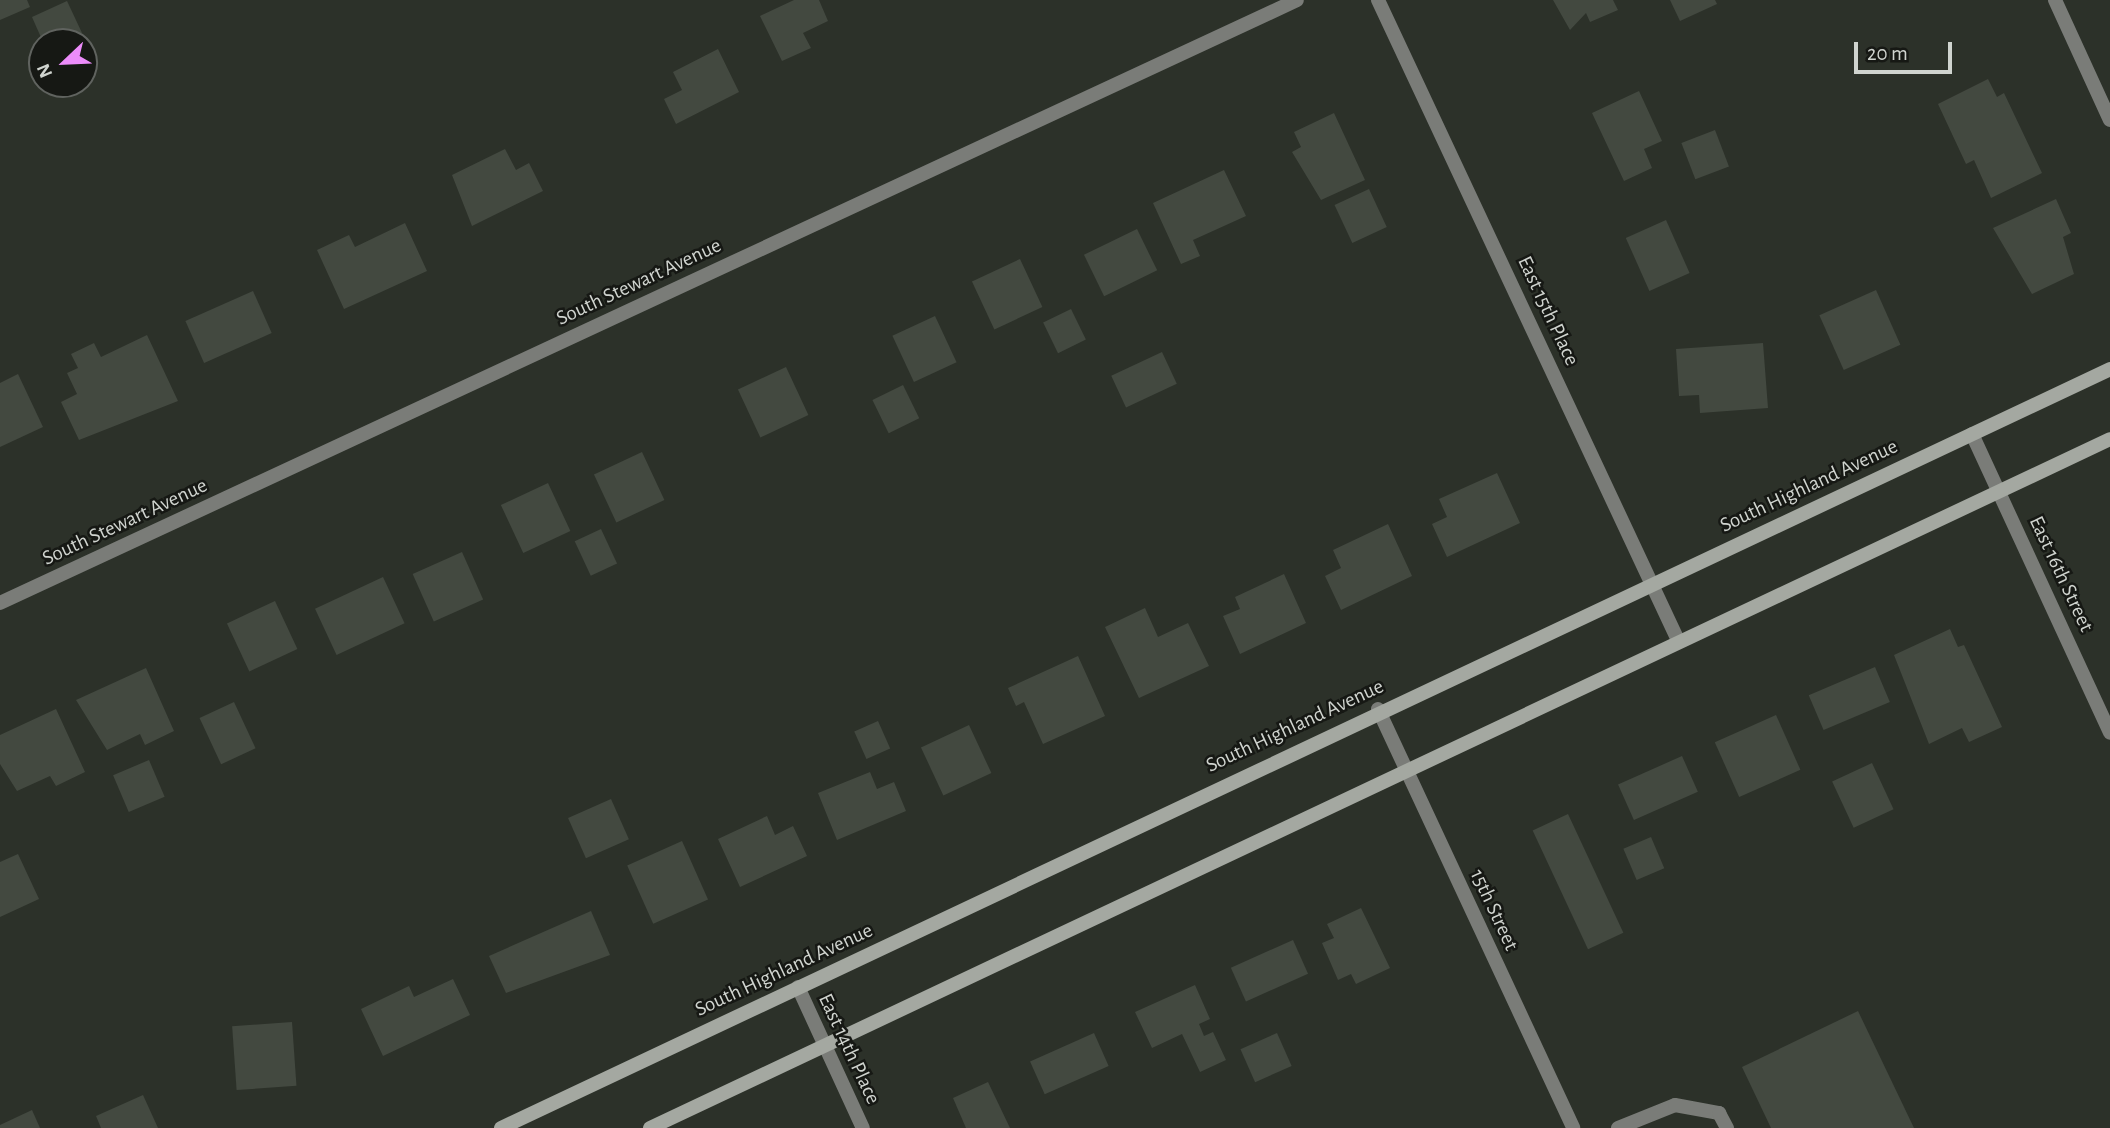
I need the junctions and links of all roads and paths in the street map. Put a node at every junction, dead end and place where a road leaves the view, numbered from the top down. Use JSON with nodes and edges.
{"nodes":[{"id":1,"x":1297,"y":0,"type":"edge"},
{"id":2,"x":1378,"y":0,"type":"edge"},
{"id":3,"x":2054,"y":0,"type":"edge"},
{"id":4,"x":2110,"y":120,"type":"edge"},
{"id":5,"x":2110,"y":369,"type":"edge"},
{"id":6,"x":1972,"y":434,"type":"junction"},
{"id":7,"x":2110,"y":439,"type":"edge"},
{"id":8,"x":2000,"y":491,"type":"junction"},
{"id":9,"x":1652,"y":582,"type":"junction"},
{"id":10,"x":0,"y":603,"type":"edge"},
{"id":11,"x":1678,"y":640,"type":"junction"},
{"id":12,"x":1378,"y":709,"type":"junction"},
{"id":13,"x":2110,"y":733,"type":"edge"},
{"id":14,"x":1406,"y":769,"type":"junction"},
{"id":15,"x":798,"y":987,"type":"junction"},
{"id":16,"x":825,"y":1047,"type":"junction"},
{"id":17,"x":501,"y":1128,"type":"edge"},
{"id":18,"x":650,"y":1128,"type":"edge"},
{"id":19,"x":863,"y":1128,"type":"edge"},
{"id":20,"x":1573,"y":1128,"type":"edge"},
{"id":21,"x":1618,"y":1128,"type":"edge"},
{"id":22,"x":1727,"y":1128,"type":"edge"}],
"edges":[{"from":1,"to":10,"type":"street","name":"South Stewart Avenue"},
{"from":2,"to":9,"type":"street","name":"East 15th Place"},
{"from":3,"to":4,"type":"street"},
{"from":5,"to":6,"type":"main road","name":"South Highland Avenue"},
{"from":6,"to":8,"type":"street","name":"East 16th Street"},
{"from":6,"to":9,"type":"main road","name":"South Highland Avenue"},
{"from":7,"to":8,"type":"main road"},
{"from":8,"to":11,"type":"main road"},
{"from":8,"to":13,"type":"street","name":"East 16th Street"},
{"from":9,"to":11,"type":"street","name":"East 15th Place"},
{"from":9,"to":12,"type":"main road","name":"South Highland Avenue"},
{"from":11,"to":14,"type":"main road"},
{"from":12,"to":14,"type":"street","name":"15th Street"},
{"from":12,"to":15,"type":"main road","name":"South Highland Avenue"},
{"from":14,"to":16,"type":"main road"},
{"from":14,"to":20,"type":"street","name":"15th Street"},
{"from":15,"to":16,"type":"street","name":"East 14th Place"},
{"from":15,"to":17,"type":"main road","name":"South Highland Avenue"},
{"from":16,"to":18,"type":"main road"},
{"from":16,"to":19,"type":"street","name":"East 14th Place"},
{"from":21,"to":22,"type":"street"}]}
